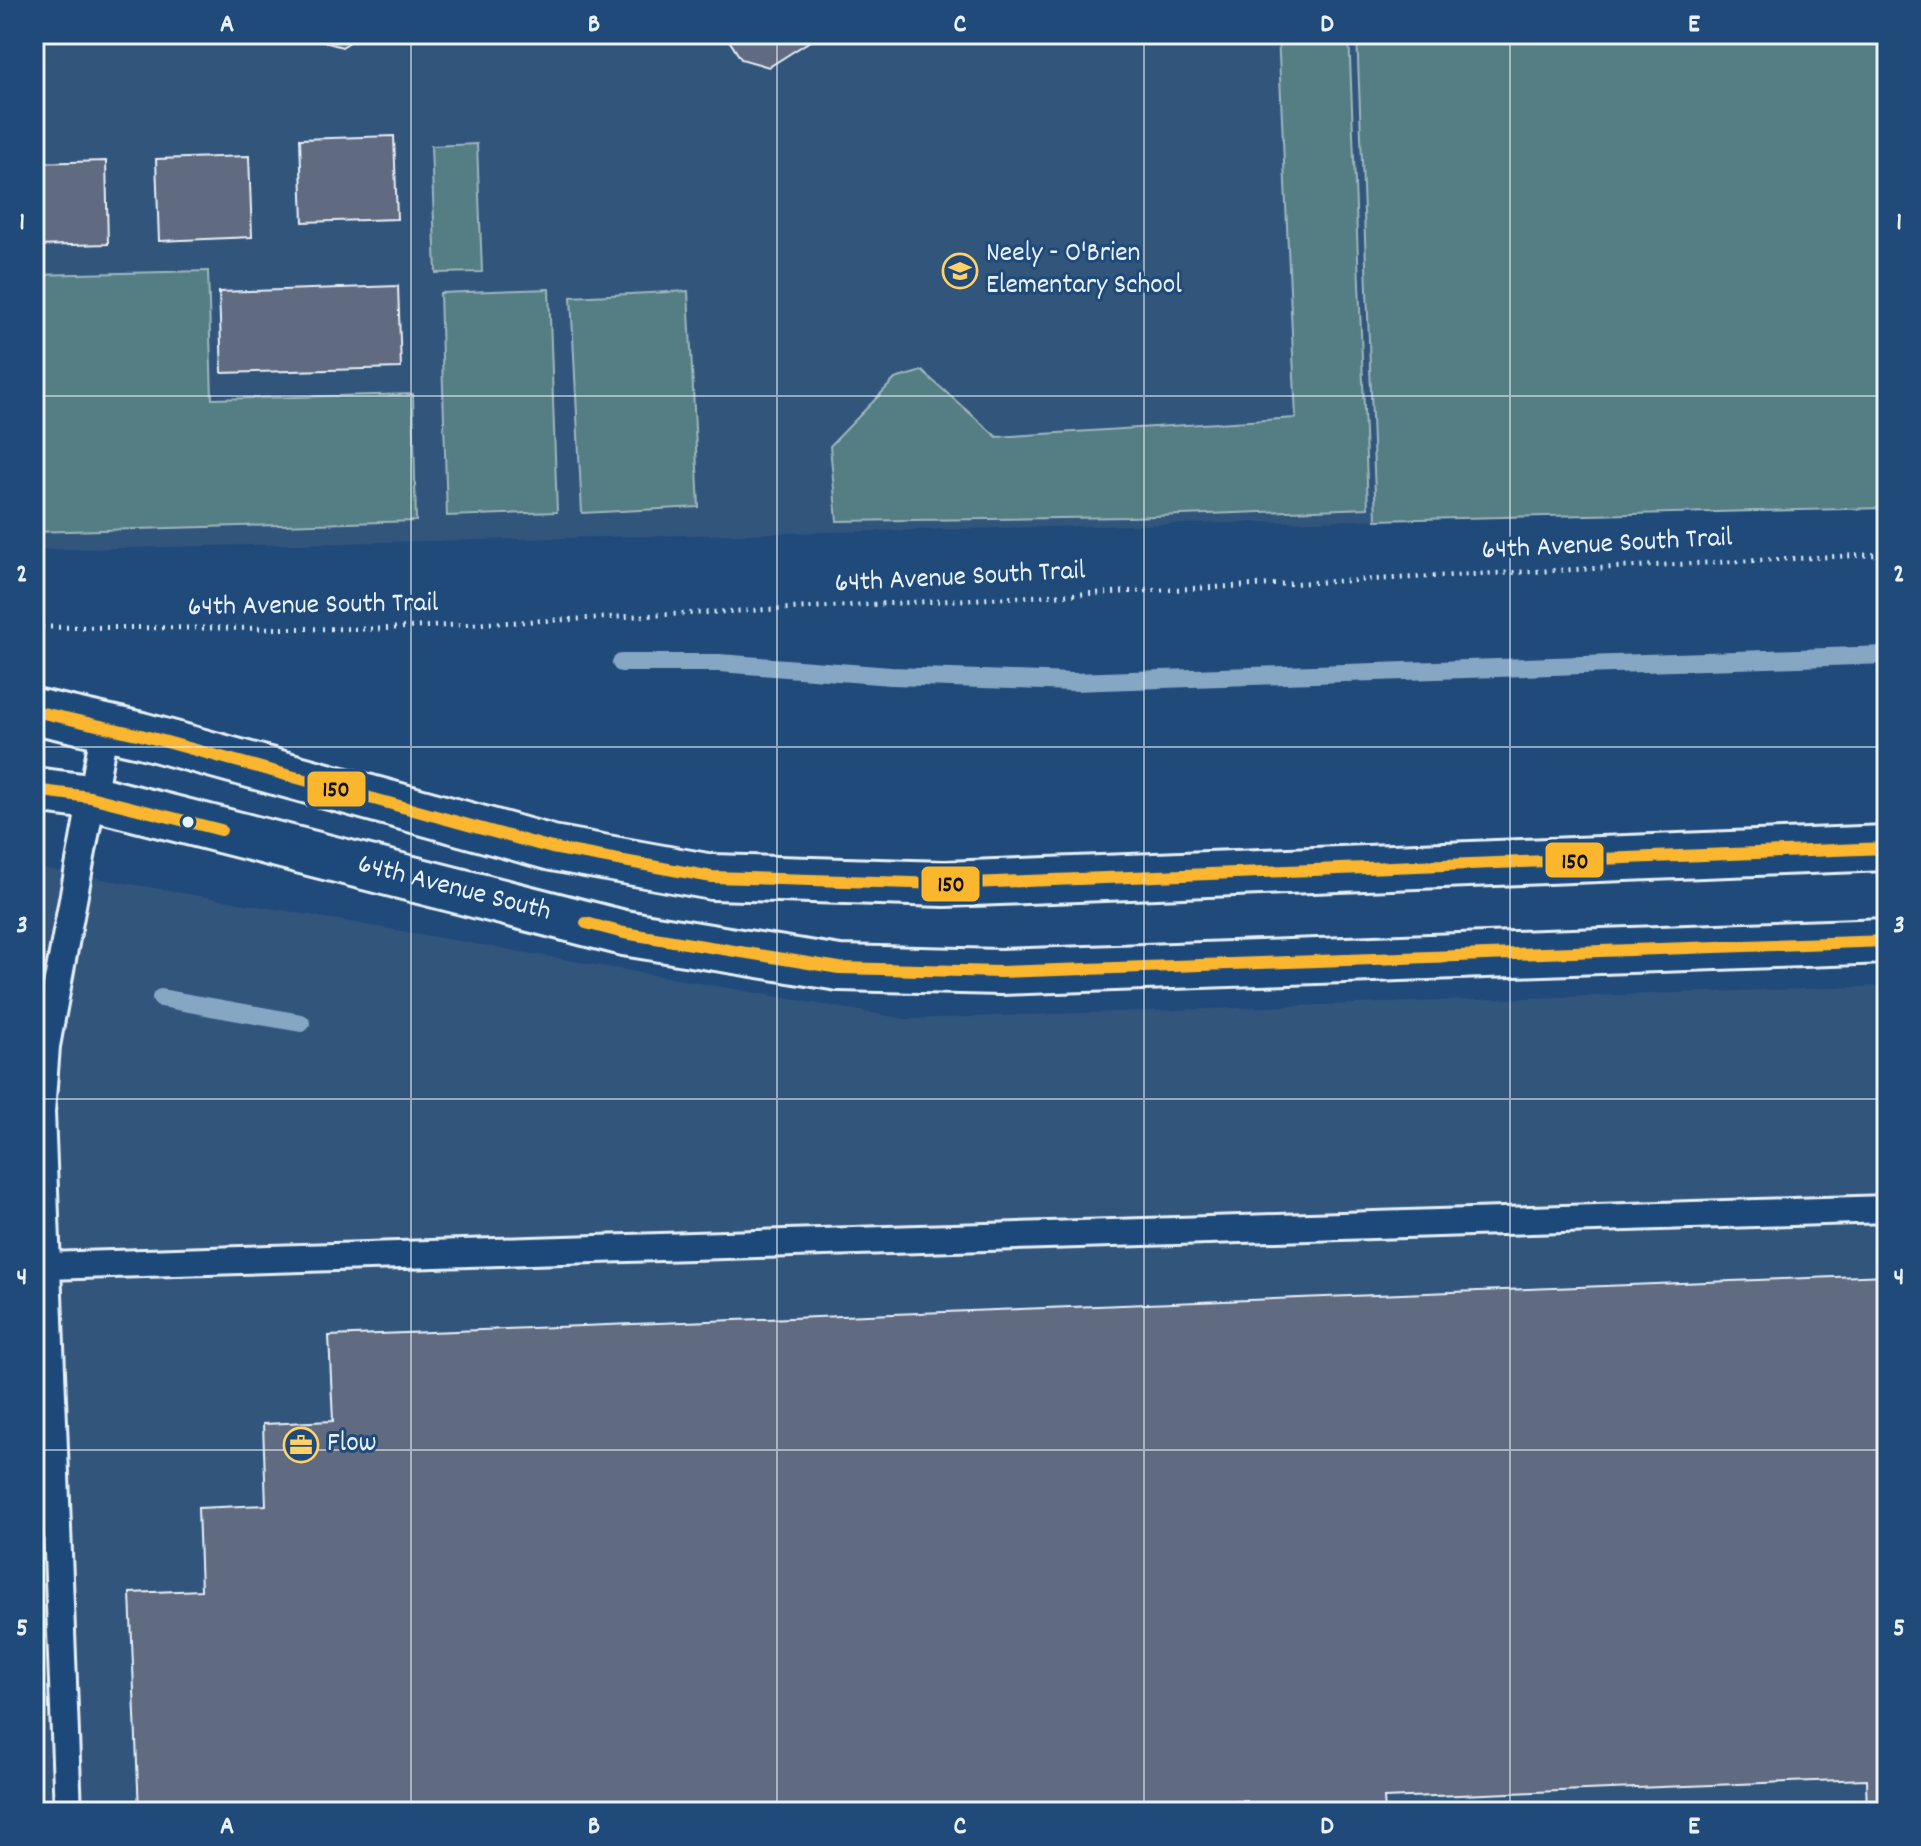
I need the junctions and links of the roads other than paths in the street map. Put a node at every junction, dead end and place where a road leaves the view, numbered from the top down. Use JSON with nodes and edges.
{"nodes":[{"id":1,"x":34,"y":711,"type":"edge"},
{"id":2,"x":105,"y":727,"type":"junction"},
{"id":3,"x":34,"y":790,"type":"edge"},
{"id":4,"x":90,"y":797,"type":"junction"},
{"id":5,"x":1887,"y":848,"type":"edge"},
{"id":6,"x":1887,"y":941,"type":"edge"},
{"id":7,"x":1887,"y":1209,"type":"edge"},
{"id":8,"x":47,"y":1266,"type":"junction"},
{"id":9,"x":68,"y":1812,"type":"edge"}],
"edges":[{"from":1,"to":2,"type":"street"},
{"from":2,"to":4,"type":"lane"},
{"from":2,"to":5,"type":"street"},
{"from":3,"to":4,"type":"street","name":"64th Avenue South"},
{"from":4,"to":6,"type":"street","name":"64th Avenue South"},
{"from":4,"to":8,"type":"lane"},
{"from":7,"to":8,"type":"lane"},
{"from":8,"to":9,"type":"lane"}]}
